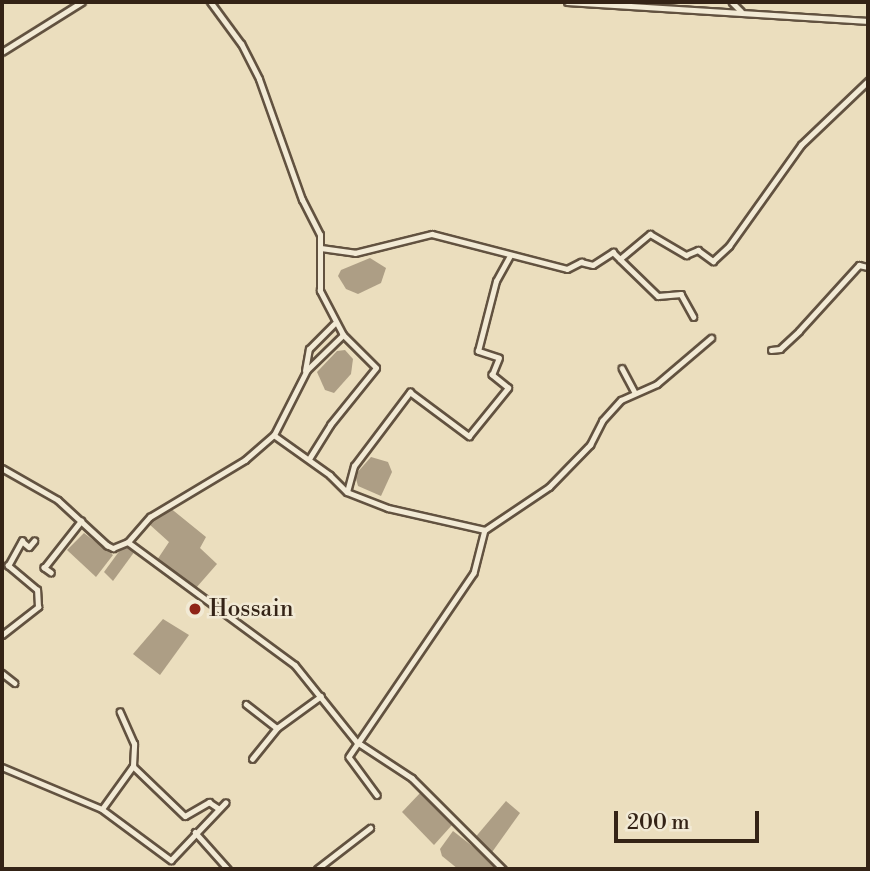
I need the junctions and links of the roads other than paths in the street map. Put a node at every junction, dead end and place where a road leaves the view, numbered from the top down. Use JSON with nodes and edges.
{"nodes":[{"id":1,"x":82,"y":2,"type":"edge"},
{"id":2,"x":209,"y":2,"type":"edge"},
{"id":3,"x":567,"y":2,"type":"edge"},
{"id":4,"x":732,"y":2,"type":"edge"},
{"id":5,"x":741,"y":11,"type":"junction"},
{"id":6,"x":868,"y":21,"type":"edge"},
{"id":7,"x":2,"y":52,"type":"edge"},
{"id":8,"x":868,"y":81,"type":"edge"},
{"id":9,"x":321,"y":248,"type":"junction"},
{"id":10,"x":510,"y":256,"type":"dead end"},
{"id":11,"x":620,"y":259,"type":"junction"},
{"id":12,"x":868,"y":267,"type":"edge"},
{"id":13,"x":694,"y":317,"type":"dead end"},
{"id":14,"x":334,"y":324,"type":"dead end"},
{"id":15,"x":343,"y":335,"type":"junction"},
{"id":16,"x":711,"y":338,"type":"dead end"},
{"id":17,"x":771,"y":350,"type":"dead end"},
{"id":18,"x":622,"y":368,"type":"dead end"},
{"id":19,"x":304,"y":375,"type":"junction"},
{"id":20,"x":635,"y":392,"type":"junction"},
{"id":21,"x":274,"y":435,"type":"junction"},
{"id":22,"x":309,"y":459,"type":"junction"},
{"id":23,"x":2,"y":468,"type":"edge"},
{"id":24,"x":346,"y":492,"type":"junction"},
{"id":25,"x":80,"y":521,"type":"junction"},
{"id":26,"x":485,"y":530,"type":"junction"},
{"id":27,"x":34,"y":541,"type":"dead end"},
{"id":28,"x":128,"y":542,"type":"junction"},
{"id":29,"x":51,"y":573,"type":"dead end"},
{"id":30,"x":2,"y":635,"type":"edge"},
{"id":31,"x":2,"y":673,"type":"edge"},
{"id":32,"x":15,"y":683,"type":"dead end"},
{"id":33,"x":321,"y":696,"type":"junction"},
{"id":34,"x":246,"y":704,"type":"dead end"},
{"id":35,"x":120,"y":712,"type":"dead end"},
{"id":36,"x":277,"y":728,"type":"junction"},
{"id":37,"x":357,"y":742,"type":"junction"},
{"id":38,"x":252,"y":758,"type":"dead end"},
{"id":39,"x":133,"y":766,"type":"junction"},
{"id":40,"x":2,"y":767,"type":"edge"},
{"id":41,"x":377,"y":796,"type":"dead end"},
{"id":42,"x":225,"y":803,"type":"dead end"},
{"id":43,"x":219,"y":808,"type":"junction"},
{"id":44,"x":102,"y":809,"type":"junction"},
{"id":45,"x":370,"y":828,"type":"dead end"},
{"id":46,"x":195,"y":832,"type":"junction"},
{"id":47,"x":228,"y":869,"type":"edge"},
{"id":48,"x":317,"y":869,"type":"edge"},
{"id":49,"x":503,"y":869,"type":"edge"}],
"edges":[{"from":1,"to":7,"type":"street"},
{"from":2,"to":9,"type":"street"},
{"from":3,"to":5,"type":"street"},
{"from":4,"to":5,"type":"street"},
{"from":5,"to":6,"type":"street"},
{"from":8,"to":11,"type":"street"},
{"from":9,"to":11,"type":"street"},
{"from":9,"to":15,"type":"street"},
{"from":10,"to":24,"type":"street"},
{"from":11,"to":13,"type":"street"},
{"from":12,"to":17,"type":"street"},
{"from":14,"to":19,"type":"street"},
{"from":15,"to":19,"type":"street"},
{"from":15,"to":22,"type":"street"},
{"from":16,"to":20,"type":"street"},
{"from":18,"to":20,"type":"street"},
{"from":19,"to":21,"type":"street"},
{"from":20,"to":26,"type":"street"},
{"from":21,"to":22,"type":"street"},
{"from":21,"to":28,"type":"street"},
{"from":22,"to":24,"type":"street"},
{"from":23,"to":25,"type":"street"},
{"from":24,"to":26,"type":"street"},
{"from":25,"to":28,"type":"street"},
{"from":25,"to":29,"type":"street"},
{"from":26,"to":37,"type":"street"},
{"from":27,"to":30,"type":"street"},
{"from":28,"to":33,"type":"street"},
{"from":31,"to":32,"type":"street"},
{"from":33,"to":36,"type":"street"},
{"from":33,"to":37,"type":"street"},
{"from":34,"to":36,"type":"street"},
{"from":35,"to":39,"type":"street"},
{"from":36,"to":38,"type":"street"},
{"from":37,"to":41,"type":"street"},
{"from":37,"to":49,"type":"street"},
{"from":39,"to":43,"type":"street"},
{"from":39,"to":44,"type":"street"},
{"from":40,"to":44,"type":"street"},
{"from":42,"to":43,"type":"street"},
{"from":43,"to":46,"type":"street"},
{"from":44,"to":46,"type":"street"},
{"from":45,"to":48,"type":"street"},
{"from":46,"to":47,"type":"street"}]}
